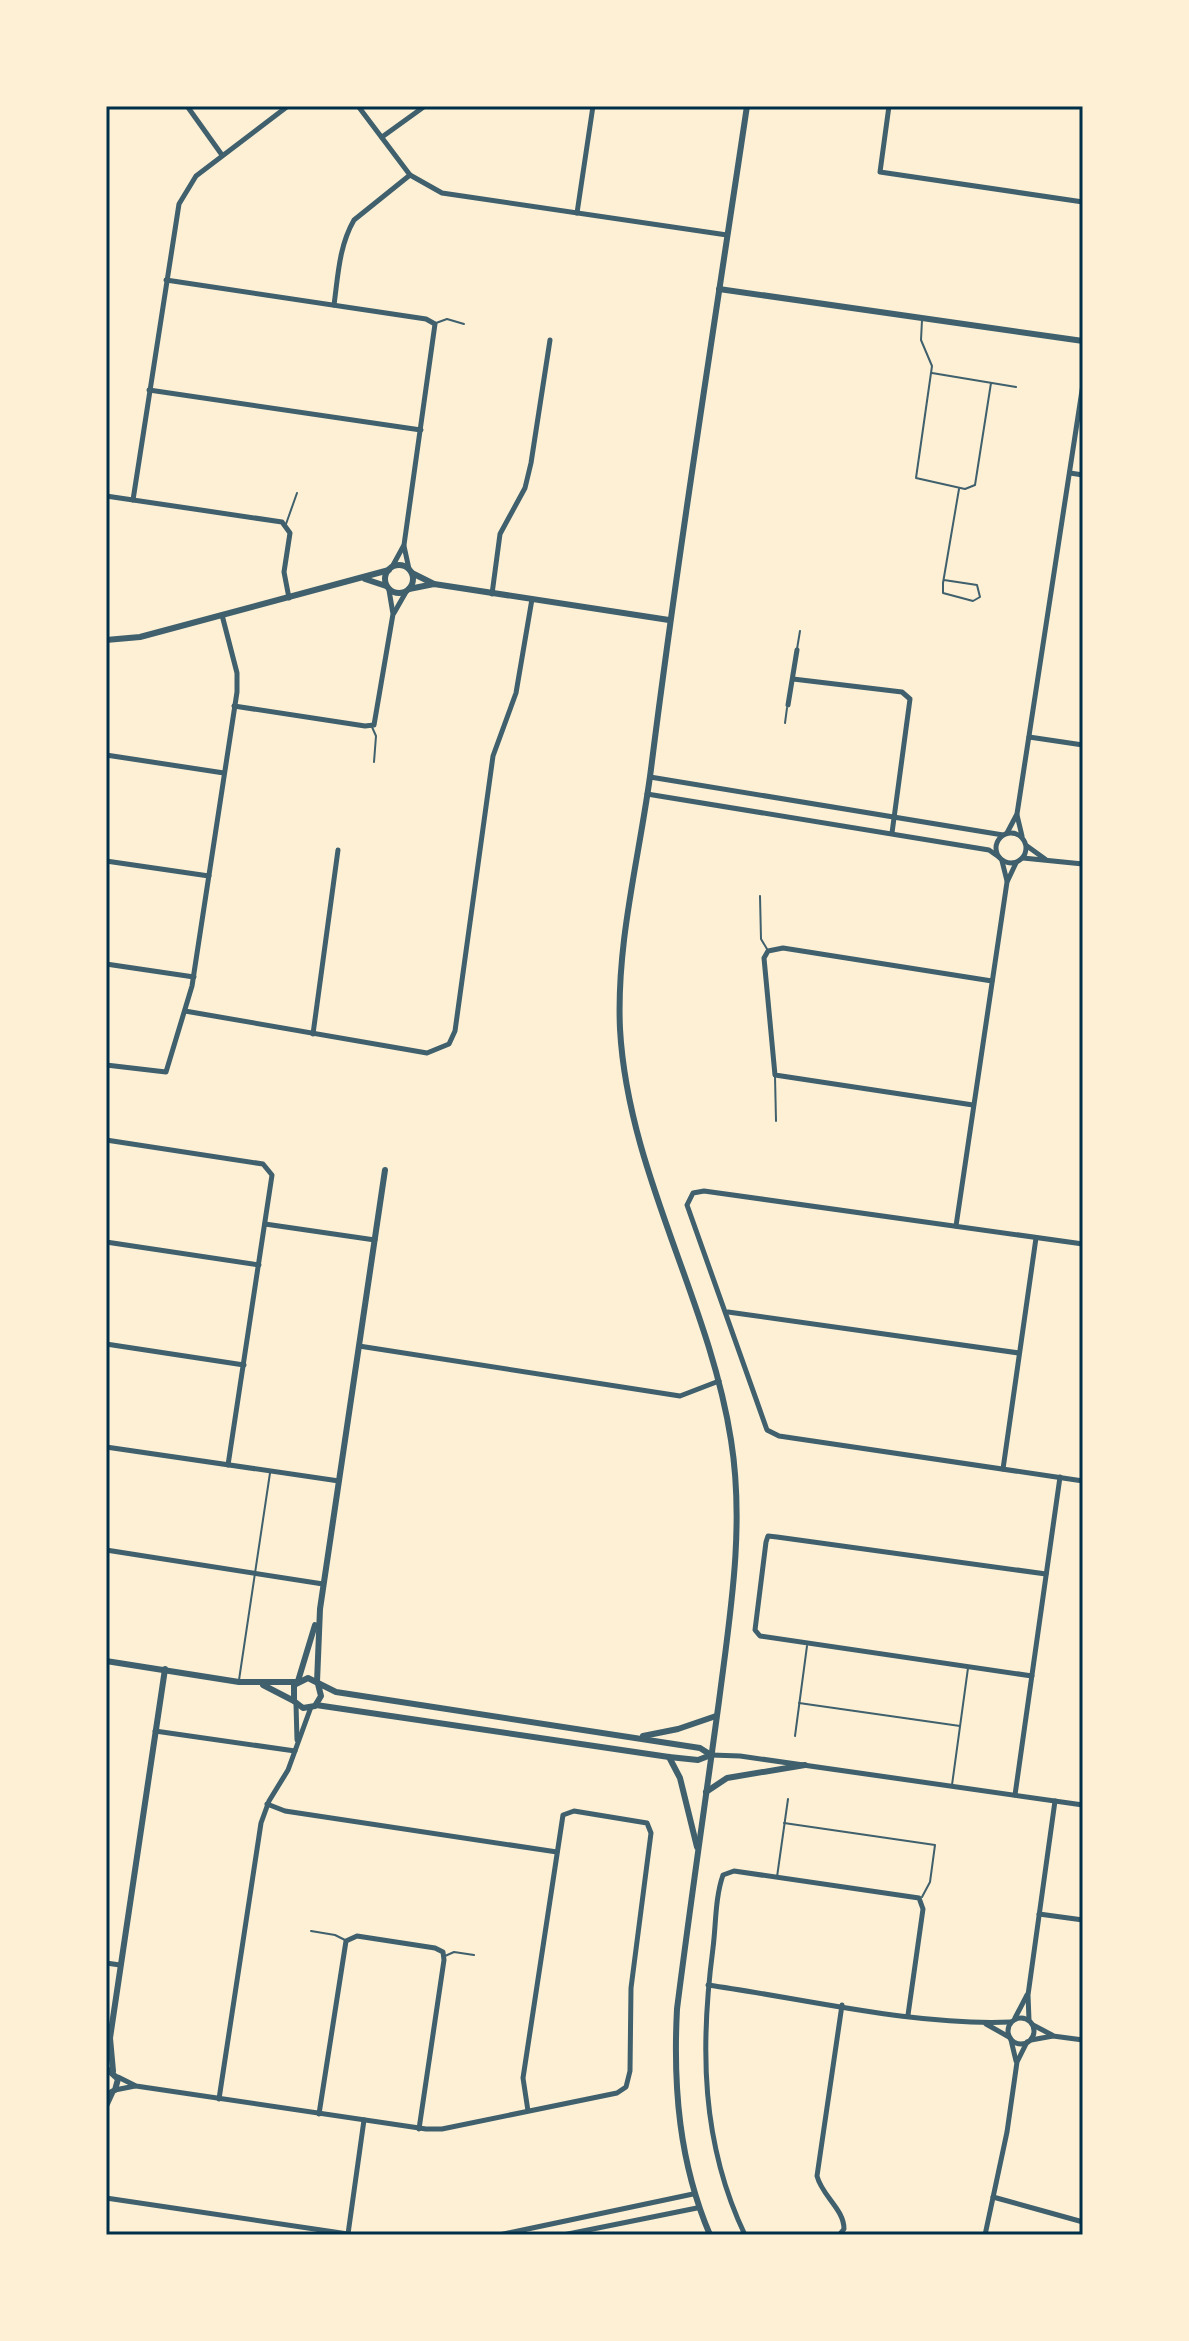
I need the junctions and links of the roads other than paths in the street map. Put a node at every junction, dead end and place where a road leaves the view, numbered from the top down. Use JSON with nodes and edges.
{"nodes":[{"id":1,"x":187,"y":106,"type":"edge"},
{"id":2,"x":288,"y":106,"type":"edge"},
{"id":3,"x":358,"y":106,"type":"edge"},
{"id":4,"x":425,"y":106,"type":"edge"},
{"id":5,"x":593,"y":106,"type":"edge"},
{"id":6,"x":747,"y":106,"type":"edge"},
{"id":7,"x":889,"y":106,"type":"edge"},
{"id":8,"x":382,"y":137,"type":"junction"},
{"id":9,"x":222,"y":155,"type":"junction"},
{"id":10,"x":410,"y":175,"type":"junction"},
{"id":11,"x":1083,"y":202,"type":"edge"},
{"id":12,"x":577,"y":213,"type":"junction"},
{"id":13,"x":727,"y":235,"type":"junction"},
{"id":14,"x":166,"y":280,"type":"junction"},
{"id":15,"x":719,"y":289,"type":"junction"},
{"id":16,"x":334,"y":305,"type":"junction"},
{"id":17,"x":923,"y":318,"type":"junction"},
{"id":18,"x":435,"y":324,"type":"junction"},
{"id":19,"x":464,"y":324,"type":"dead end"},
{"id":20,"x":550,"y":340,"type":"dead end"},
{"id":21,"x":1083,"y":341,"type":"edge"},
{"id":22,"x":931,"y":373,"type":"junction"},
{"id":23,"x":991,"y":383,"type":"junction"},
{"id":24,"x":1083,"y":384,"type":"edge"},
{"id":25,"x":1016,"y":387,"type":"dead end"},
{"id":26,"x":149,"y":390,"type":"junction"},
{"id":27,"x":421,"y":430,"type":"junction"},
{"id":28,"x":1070,"y":473,"type":"junction"},
{"id":29,"x":1083,"y":475,"type":"edge"},
{"id":30,"x":959,"y":488,"type":"junction"},
{"id":31,"x":297,"y":493,"type":"dead end"},
{"id":32,"x":106,"y":496,"type":"edge"},
{"id":33,"x":133,"y":500,"type":"junction"},
{"id":34,"x":286,"y":525,"type":"junction"},
{"id":35,"x":404,"y":545,"type":"junction"},
{"id":36,"x":390,"y":568,"type":"junction"},
{"id":37,"x":410,"y":571,"type":"junction"},
{"id":38,"x":365,"y":579,"type":"junction"},
{"id":39,"x":944,"y":580,"type":"junction"},
{"id":40,"x":434,"y":584,"type":"junction"},
{"id":41,"x":388,"y":588,"type":"junction"},
{"id":42,"x":407,"y":591,"type":"junction"},
{"id":43,"x":492,"y":594,"type":"junction"},
{"id":44,"x":289,"y":598,"type":"junction"},
{"id":45,"x":532,"y":599,"type":"junction"},
{"id":46,"x":393,"y":614,"type":"junction"},
{"id":47,"x":222,"y":615,"type":"junction"},
{"id":48,"x":669,"y":620,"type":"junction"},
{"id":49,"x":800,"y":631,"type":"dead end"},
{"id":50,"x":106,"y":640,"type":"edge"},
{"id":51,"x":797,"y":650,"type":"joint"},
{"id":52,"x":793,"y":679,"type":"junction"},
{"id":53,"x":788,"y":705,"type":"joint"},
{"id":54,"x":234,"y":706,"type":"junction"},
{"id":55,"x":785,"y":723,"type":"dead end"},
{"id":56,"x":372,"y":725,"type":"junction"},
{"id":57,"x":1029,"y":737,"type":"junction"},
{"id":58,"x":1083,"y":745,"type":"edge"},
{"id":59,"x":106,"y":755,"type":"edge"},
{"id":60,"x":374,"y":762,"type":"dead end"},
{"id":61,"x":224,"y":773,"type":"junction"},
{"id":62,"x":650,"y":777,"type":"junction"},
{"id":63,"x":647,"y":794,"type":"junction"},
{"id":64,"x":1017,"y":814,"type":"junction"},
{"id":65,"x":894,"y":815,"type":"junction"},
{"id":66,"x":892,"y":833,"type":"junction"},
{"id":67,"x":1005,"y":834,"type":"junction"},
{"id":68,"x":1022,"y":837,"type":"junction"},
{"id":69,"x":1027,"y":845,"type":"junction"},
{"id":70,"x":338,"y":850,"type":"dead end"},
{"id":71,"x":1023,"y":858,"type":"junction"},
{"id":72,"x":1000,"y":859,"type":"junction"},
{"id":73,"x":1047,"y":860,"type":"junction"},
{"id":74,"x":106,"y":861,"type":"edge"},
{"id":75,"x":1016,"y":863,"type":"junction"},
{"id":76,"x":1083,"y":864,"type":"edge"},
{"id":77,"x":209,"y":876,"type":"junction"},
{"id":78,"x":1007,"y":882,"type":"junction"},
{"id":79,"x":760,"y":896,"type":"dead end"},
{"id":80,"x":768,"y":951,"type":"junction"},
{"id":81,"x":106,"y":964,"type":"edge"},
{"id":82,"x":194,"y":977,"type":"junction"},
{"id":83,"x":992,"y":981,"type":"junction"},
{"id":84,"x":185,"y":1011,"type":"junction"},
{"id":85,"x":313,"y":1034,"type":"junction"},
{"id":86,"x":106,"y":1065,"type":"edge"},
{"id":87,"x":775,"y":1075,"type":"junction"},
{"id":88,"x":973,"y":1105,"type":"junction"},
{"id":89,"x":776,"y":1121,"type":"dead end"},
{"id":90,"x":106,"y":1140,"type":"edge"},
{"id":91,"x":385,"y":1170,"type":"dead end"},
{"id":92,"x":265,"y":1224,"type":"junction"},
{"id":93,"x":956,"y":1226,"type":"junction"},
{"id":94,"x":1036,"y":1238,"type":"junction"},
{"id":95,"x":375,"y":1240,"type":"junction"},
{"id":96,"x":106,"y":1242,"type":"edge"},
{"id":97,"x":1083,"y":1244,"type":"edge"},
{"id":98,"x":259,"y":1265,"type":"junction"},
{"id":99,"x":728,"y":1312,"type":"junction"},
{"id":100,"x":106,"y":1344,"type":"edge"},
{"id":101,"x":359,"y":1346,"type":"junction"},
{"id":102,"x":1019,"y":1353,"type":"junction"},
{"id":103,"x":244,"y":1365,"type":"junction"},
{"id":104,"x":719,"y":1381,"type":"junction"},
{"id":105,"x":106,"y":1447,"type":"edge"},
{"id":106,"x":228,"y":1465,"type":"junction"},
{"id":107,"x":1003,"y":1469,"type":"junction"},
{"id":108,"x":270,"y":1471,"type":"junction"},
{"id":109,"x":1060,"y":1477,"type":"junction"},
{"id":110,"x":339,"y":1481,"type":"junction"},
{"id":111,"x":1083,"y":1481,"type":"edge"},
{"id":112,"x":106,"y":1550,"type":"edge"},
{"id":113,"x":1046,"y":1574,"type":"junction"},
{"id":114,"x":256,"y":1575,"type":"junction"},
{"id":115,"x":323,"y":1584,"type":"junction"},
{"id":116,"x":320,"y":1609,"type":"junction"},
{"id":117,"x":807,"y":1644,"type":"junction"},
{"id":118,"x":106,"y":1661,"type":"edge"},
{"id":119,"x":968,"y":1667,"type":"junction"},
{"id":120,"x":165,"y":1669,"type":"junction"},
{"id":121,"x":1032,"y":1676,"type":"junction"},
{"id":122,"x":298,"y":1681,"type":"junction"},
{"id":123,"x":239,"y":1682,"type":"junction"},
{"id":124,"x":318,"y":1683,"type":"junction"},
{"id":125,"x":259,"y":1684,"type":"junction"},
{"id":126,"x":295,"y":1702,"type":"junction"},
{"id":127,"x":799,"y":1703,"type":"junction"},
{"id":128,"x":313,"y":1706,"type":"junction"},
{"id":129,"x":717,"y":1716,"type":"junction"},
{"id":130,"x":960,"y":1726,"type":"junction"},
{"id":131,"x":155,"y":1731,"type":"junction"},
{"id":132,"x":795,"y":1736,"type":"dead end"},
{"id":133,"x":635,"y":1738,"type":"junction"},
{"id":134,"x":297,"y":1741,"type":"junction"},
{"id":135,"x":295,"y":1751,"type":"junction"},
{"id":136,"x":711,"y":1755,"type":"junction"},
{"id":137,"x":669,"y":1757,"type":"junction"},
{"id":138,"x":805,"y":1765,"type":"junction"},
{"id":139,"x":951,"y":1786,"type":"junction"},
{"id":140,"x":706,"y":1792,"type":"junction"},
{"id":141,"x":1015,"y":1795,"type":"junction"},
{"id":142,"x":788,"y":1799,"type":"dead end"},
{"id":143,"x":1055,"y":1801,"type":"junction"},
{"id":144,"x":267,"y":1804,"type":"junction"},
{"id":145,"x":1083,"y":1805,"type":"edge"},
{"id":146,"x":784,"y":1823,"type":"junction"},
{"id":147,"x":698,"y":1850,"type":"junction"},
{"id":148,"x":557,"y":1852,"type":"junction"},
{"id":149,"x":777,"y":1877,"type":"junction"},
{"id":150,"x":920,"y":1900,"type":"junction"},
{"id":151,"x":1039,"y":1914,"type":"junction"},
{"id":152,"x":1083,"y":1920,"type":"edge"},
{"id":153,"x":311,"y":1931,"type":"dead end"},
{"id":154,"x":346,"y":1941,"type":"junction"},
{"id":155,"x":474,"y":1955,"type":"dead end"},
{"id":156,"x":444,"y":1956,"type":"junction"},
{"id":157,"x":106,"y":1963,"type":"edge"},
{"id":158,"x":120,"y":1965,"type":"junction"},
{"id":159,"x":708,"y":1985,"type":"junction"},
{"id":160,"x":1028,"y":1995,"type":"junction"},
{"id":161,"x":842,"y":2005,"type":"junction"},
{"id":162,"x":908,"y":2015,"type":"junction"},
{"id":163,"x":1013,"y":2020,"type":"junction"},
{"id":164,"x":1030,"y":2022,"type":"junction"},
{"id":165,"x":985,"y":2024,"type":"junction"},
{"id":166,"x":1053,"y":2036,"type":"junction"},
{"id":167,"x":1010,"y":2038,"type":"junction"},
{"id":168,"x":1083,"y":2040,"type":"edge"},
{"id":169,"x":108,"y":2041,"type":"edge"},
{"id":170,"x":1028,"y":2041,"type":"junction"},
{"id":171,"x":1017,"y":2062,"type":"junction"},
{"id":172,"x":112,"y":2071,"type":"edge"},
{"id":173,"x":136,"y":2086,"type":"junction"},
{"id":174,"x":111,"y":2093,"type":"edge"},
{"id":175,"x":219,"y":2099,"type":"junction"},
{"id":176,"x":106,"y":2106,"type":"edge"},
{"id":177,"x":528,"y":2111,"type":"junction"},
{"id":178,"x":319,"y":2114,"type":"junction"},
{"id":179,"x":364,"y":2120,"type":"junction"},
{"id":180,"x":419,"y":2129,"type":"junction"},
{"id":181,"x":693,"y":2194,"type":"junction"},
{"id":182,"x":993,"y":2197,"type":"junction"},
{"id":183,"x":106,"y":2198,"type":"edge"},
{"id":184,"x":697,"y":2208,"type":"junction"},
{"id":185,"x":1083,"y":2222,"type":"edge"},
{"id":186,"x":348,"y":2235,"type":"edge"},
{"id":187,"x":499,"y":2235,"type":"edge"},
{"id":188,"x":563,"y":2235,"type":"edge"},
{"id":189,"x":710,"y":2235,"type":"edge"},
{"id":190,"x":745,"y":2235,"type":"edge"},
{"id":191,"x":839,"y":2235,"type":"edge"},
{"id":192,"x":985,"y":2235,"type":"edge"}],
"edges":[{"from":1,"to":9,"type":"street"},
{"from":2,"to":9,"type":"street"},
{"from":3,"to":8,"type":"street"},
{"from":4,"to":8,"type":"street"},
{"from":5,"to":12,"type":"street"},
{"from":6,"to":13,"type":"street"},
{"from":7,"to":11,"type":"street"},
{"from":8,"to":10,"type":"street"},
{"from":9,"to":14,"type":"street"},
{"from":10,"to":12,"type":"street"},
{"from":10,"to":16,"type":"street"},
{"from":12,"to":13,"type":"street"},
{"from":13,"to":15,"type":"street"},
{"from":14,"to":16,"type":"street"},
{"from":14,"to":26,"type":"street"},
{"from":15,"to":17,"type":"street"},
{"from":15,"to":48,"type":"street"},
{"from":16,"to":18,"type":"street"},
{"from":17,"to":21,"type":"street"},
{"from":17,"to":22,"type":"lane"},
{"from":18,"to":19,"type":"lane"},
{"from":18,"to":27,"type":"street"},
{"from":20,"to":43,"type":"street"},
{"from":22,"to":23,"type":"lane"},
{"from":22,"to":30,"type":"lane"},
{"from":23,"to":25,"type":"lane"},
{"from":23,"to":30,"type":"lane"},
{"from":24,"to":28,"type":"street"},
{"from":26,"to":27,"type":"street"},
{"from":26,"to":33,"type":"street"},
{"from":27,"to":35,"type":"street"},
{"from":28,"to":29,"type":"street"},
{"from":28,"to":57,"type":"street"},
{"from":30,"to":39,"type":"lane"},
{"from":31,"to":34,"type":"lane"},
{"from":32,"to":33,"type":"street"},
{"from":33,"to":34,"type":"street"},
{"from":34,"to":44,"type":"street"},
{"from":35,"to":36,"type":"street"},
{"from":35,"to":37,"type":"street"},
{"from":36,"to":37,"type":"street"},
{"from":36,"to":38,"type":"street"},
{"from":36,"to":41,"type":"street"},
{"from":37,"to":40,"type":"street"},
{"from":37,"to":42,"type":"street"},
{"from":38,"to":41,"type":"street"},
{"from":38,"to":44,"type":"street"},
{"from":39,"to":39,"type":"lane"},
{"from":40,"to":42,"type":"street"},
{"from":40,"to":43,"type":"street"},
{"from":41,"to":42,"type":"street"},
{"from":41,"to":46,"type":"street"},
{"from":42,"to":46,"type":"street"},
{"from":43,"to":45,"type":"street"},
{"from":44,"to":47,"type":"street"},
{"from":45,"to":48,"type":"street"},
{"from":45,"to":85,"type":"street"},
{"from":46,"to":56,"type":"street"},
{"from":47,"to":50,"type":"street"},
{"from":47,"to":54,"type":"street"},
{"from":48,"to":62,"type":"street"},
{"from":49,"to":51,"type":"lane"},
{"from":51,"to":52,"type":"street"},
{"from":52,"to":53,"type":"street"},
{"from":52,"to":65,"type":"street"},
{"from":53,"to":55,"type":"lane"},
{"from":54,"to":56,"type":"street"},
{"from":54,"to":61,"type":"street"},
{"from":56,"to":60,"type":"lane"},
{"from":57,"to":58,"type":"street"},
{"from":57,"to":64,"type":"street"},
{"from":59,"to":61,"type":"street"},
{"from":61,"to":77,"type":"street"},
{"from":62,"to":63,"type":"street"},
{"from":62,"to":65,"type":"street"},
{"from":63,"to":66,"type":"street"},
{"from":63,"to":104,"type":"street"},
{"from":64,"to":67,"type":"street"},
{"from":64,"to":68,"type":"street"},
{"from":65,"to":66,"type":"street"},
{"from":65,"to":67,"type":"street"},
{"from":66,"to":72,"type":"street"},
{"from":67,"to":68,"type":"street"},
{"from":67,"to":72,"type":"street"},
{"from":68,"to":69,"type":"street"},
{"from":69,"to":71,"type":"street"},
{"from":69,"to":73,"type":"street"},
{"from":70,"to":85,"type":"street"},
{"from":71,"to":73,"type":"street"},
{"from":71,"to":75,"type":"street"},
{"from":72,"to":75,"type":"street"},
{"from":72,"to":78,"type":"street"},
{"from":73,"to":76,"type":"street"},
{"from":74,"to":77,"type":"street"},
{"from":75,"to":78,"type":"street"},
{"from":77,"to":82,"type":"street"},
{"from":78,"to":83,"type":"street"},
{"from":79,"to":80,"type":"lane"},
{"from":80,"to":83,"type":"street"},
{"from":80,"to":87,"type":"street"},
{"from":81,"to":82,"type":"street"},
{"from":82,"to":84,"type":"street"},
{"from":83,"to":88,"type":"street"},
{"from":84,"to":85,"type":"street"},
{"from":84,"to":86,"type":"street"},
{"from":87,"to":88,"type":"street"},
{"from":87,"to":89,"type":"lane"},
{"from":88,"to":93,"type":"street"},
{"from":90,"to":92,"type":"street"},
{"from":91,"to":95,"type":"street"},
{"from":92,"to":95,"type":"street"},
{"from":92,"to":98,"type":"street"},
{"from":93,"to":94,"type":"street"},
{"from":93,"to":99,"type":"street"},
{"from":94,"to":97,"type":"street"},
{"from":94,"to":102,"type":"street"},
{"from":95,"to":101,"type":"street"},
{"from":96,"to":98,"type":"street"},
{"from":98,"to":103,"type":"street"},
{"from":99,"to":102,"type":"street"},
{"from":99,"to":107,"type":"street"},
{"from":100,"to":103,"type":"street"},
{"from":101,"to":104,"type":"street"},
{"from":101,"to":110,"type":"street"},
{"from":102,"to":107,"type":"street"},
{"from":103,"to":106,"type":"street"},
{"from":104,"to":129,"type":"street"},
{"from":105,"to":106,"type":"street"},
{"from":106,"to":108,"type":"street"},
{"from":107,"to":109,"type":"street"},
{"from":108,"to":110,"type":"street"},
{"from":108,"to":114,"type":"lane"},
{"from":109,"to":111,"type":"street"},
{"from":109,"to":113,"type":"street"},
{"from":110,"to":115,"type":"street"},
{"from":112,"to":114,"type":"street"},
{"from":113,"to":117,"type":"street"},
{"from":113,"to":121,"type":"street"},
{"from":114,"to":115,"type":"street"},
{"from":114,"to":123,"type":"lane"},
{"from":115,"to":116,"type":"street"},
{"from":116,"to":122,"type":"street"},
{"from":116,"to":124,"type":"street"},
{"from":117,"to":119,"type":"street"},
{"from":117,"to":127,"type":"lane"},
{"from":118,"to":120,"type":"street"},
{"from":119,"to":121,"type":"street"},
{"from":119,"to":130,"type":"lane"},
{"from":120,"to":123,"type":"street"},
{"from":120,"to":131,"type":"street"},
{"from":121,"to":141,"type":"street"},
{"from":122,"to":124,"type":"street"},
{"from":122,"to":125,"type":"street"},
{"from":122,"to":126,"type":"street"},
{"from":123,"to":125,"type":"street"},
{"from":124,"to":128,"type":"street"},
{"from":124,"to":133,"type":"street"},
{"from":125,"to":126,"type":"street"},
{"from":126,"to":128,"type":"street"},
{"from":126,"to":134,"type":"street"},
{"from":127,"to":130,"type":"lane"},
{"from":127,"to":132,"type":"lane"},
{"from":128,"to":134,"type":"street"},
{"from":128,"to":137,"type":"street"},
{"from":129,"to":133,"type":"street"},
{"from":129,"to":136,"type":"street"},
{"from":130,"to":139,"type":"lane"},
{"from":131,"to":135,"type":"street"},
{"from":131,"to":158,"type":"street"},
{"from":133,"to":136,"type":"street"},
{"from":134,"to":135,"type":"street"},
{"from":135,"to":144,"type":"street"},
{"from":136,"to":137,"type":"street"},
{"from":136,"to":138,"type":"street"},
{"from":136,"to":140,"type":"street"},
{"from":137,"to":147,"type":"street"},
{"from":138,"to":139,"type":"street"},
{"from":138,"to":140,"type":"street"},
{"from":139,"to":141,"type":"street"},
{"from":140,"to":147,"type":"street"},
{"from":141,"to":143,"type":"street"},
{"from":142,"to":146,"type":"lane"},
{"from":143,"to":145,"type":"street"},
{"from":143,"to":151,"type":"street"},
{"from":144,"to":148,"type":"street"},
{"from":144,"to":175,"type":"street"},
{"from":146,"to":149,"type":"lane"},
{"from":146,"to":150,"type":"lane"},
{"from":147,"to":181,"type":"street"},
{"from":148,"to":177,"type":"street"},
{"from":148,"to":177,"type":"street"},
{"from":149,"to":150,"type":"street"},
{"from":149,"to":159,"type":"street"},
{"from":150,"to":162,"type":"street"},
{"from":151,"to":152,"type":"street"},
{"from":151,"to":160,"type":"street"},
{"from":153,"to":154,"type":"lane"},
{"from":154,"to":156,"type":"street"},
{"from":154,"to":178,"type":"street"},
{"from":155,"to":156,"type":"lane"},
{"from":156,"to":180,"type":"street"},
{"from":157,"to":158,"type":"street"},
{"from":158,"to":169,"type":"street"},
{"from":159,"to":161,"type":"street"},
{"from":159,"to":190,"type":"street"},
{"from":160,"to":163,"type":"street"},
{"from":160,"to":164,"type":"street"},
{"from":161,"to":162,"type":"street"},
{"from":161,"to":191,"type":"street"},
{"from":162,"to":165,"type":"street"},
{"from":163,"to":164,"type":"street"},
{"from":163,"to":165,"type":"street"},
{"from":163,"to":167,"type":"street"},
{"from":164,"to":166,"type":"street"},
{"from":164,"to":170,"type":"street"},
{"from":165,"to":167,"type":"street"},
{"from":166,"to":168,"type":"street"},
{"from":166,"to":170,"type":"street"},
{"from":167,"to":170,"type":"street"},
{"from":167,"to":171,"type":"street"},
{"from":169,"to":172,"type":"street"},
{"from":170,"to":171,"type":"street"},
{"from":171,"to":182,"type":"street"},
{"from":172,"to":173,"type":"street"},
{"from":172,"to":174,"type":"street"},
{"from":173,"to":174,"type":"street"},
{"from":173,"to":175,"type":"street"},
{"from":174,"to":176,"type":"street"},
{"from":175,"to":178,"type":"street"},
{"from":177,"to":180,"type":"street"},
{"from":178,"to":179,"type":"street"},
{"from":179,"to":180,"type":"street"},
{"from":179,"to":186,"type":"street"},
{"from":181,"to":184,"type":"street"},
{"from":181,"to":187,"type":"street"},
{"from":182,"to":185,"type":"street"},
{"from":182,"to":192,"type":"street"},
{"from":183,"to":186,"type":"street"},
{"from":184,"to":188,"type":"street"},
{"from":184,"to":189,"type":"street"}]}
